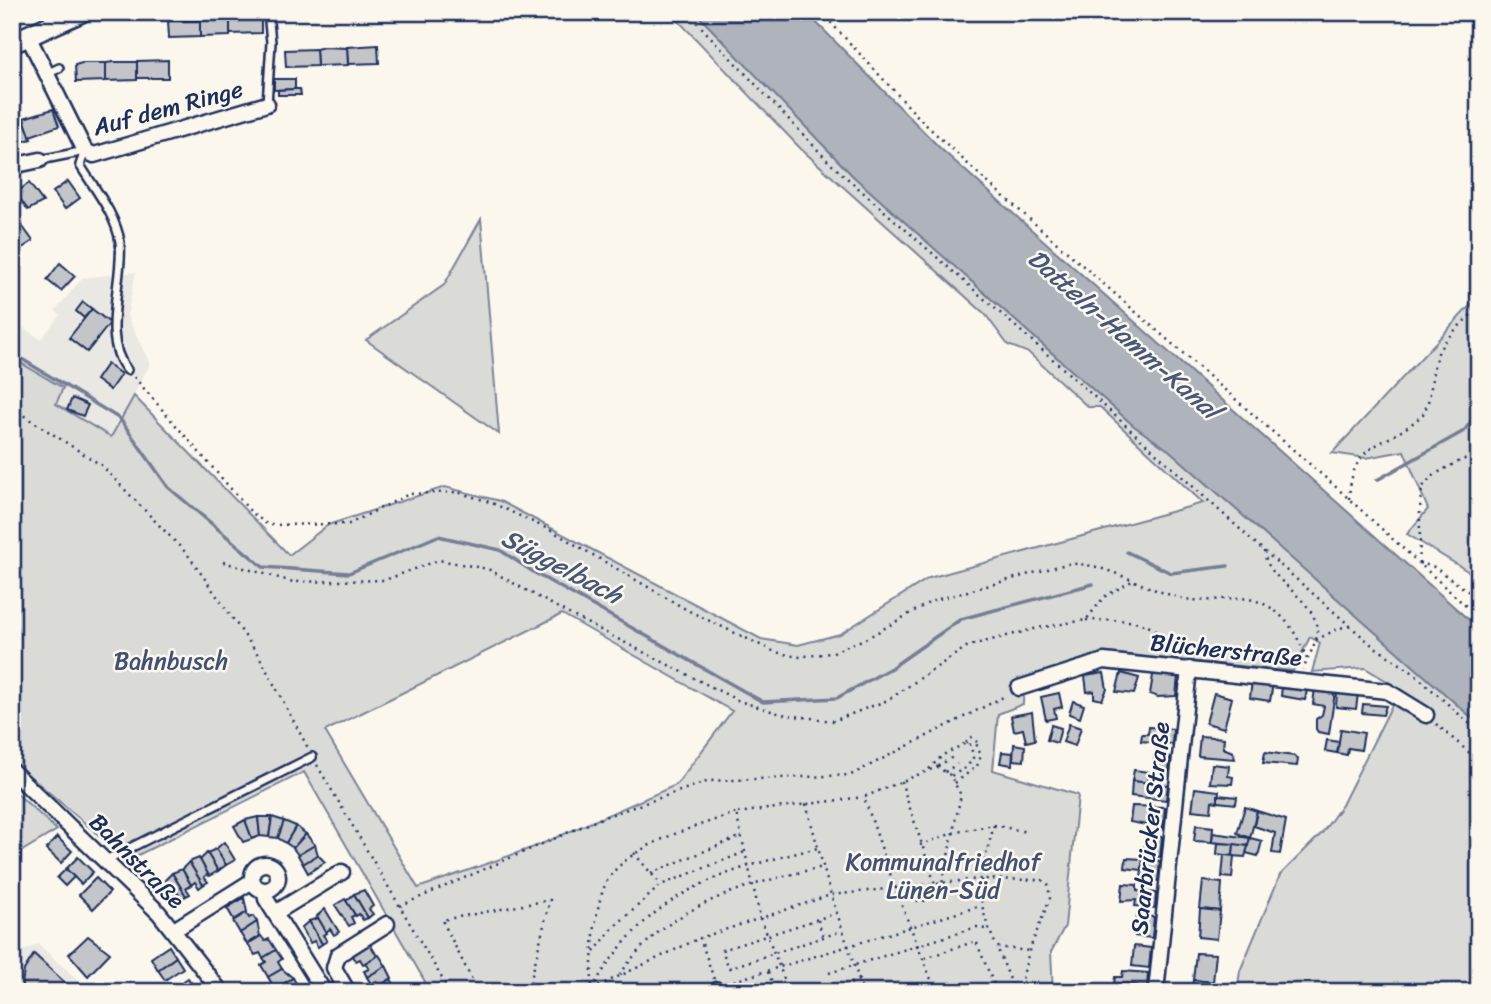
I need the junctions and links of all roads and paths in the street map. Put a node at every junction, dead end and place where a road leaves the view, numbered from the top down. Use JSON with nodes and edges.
{"nodes":[{"id":1,"x":81,"y":12,"type":"edge"},
{"id":2,"x":268,"y":12,"type":"edge"},
{"id":3,"x":687,"y":12,"type":"edge"},
{"id":4,"x":821,"y":12,"type":"edge"},
{"id":5,"x":20,"y":39,"type":"edge"},
{"id":6,"x":267,"y":104,"type":"joint"},
{"id":7,"x":85,"y":151,"type":"junction"},
{"id":8,"x":40,"y":160,"type":"joint"},
{"id":9,"x":12,"y":166,"type":"edge"},
{"id":10,"x":1479,"y":307,"type":"edge"},
{"id":11,"x":127,"y":370,"type":"joint"},
{"id":12,"x":12,"y":408,"type":"edge"},
{"id":13,"x":1479,"y":452,"type":"edge"},
{"id":14,"x":1349,"y":499,"type":"junction"},
{"id":15,"x":1265,"y":551,"type":"junction"},
{"id":16,"x":223,"y":562,"type":"dead end"},
{"id":17,"x":1419,"y":563,"type":"junction"},
{"id":18,"x":1132,"y":581,"type":"junction"},
{"id":19,"x":1479,"y":599,"type":"edge"},
{"id":20,"x":1479,"y":618,"type":"edge"},
{"id":21,"x":1086,"y":620,"type":"junction"},
{"id":22,"x":1351,"y":626,"type":"junction"},
{"id":23,"x":1316,"y":640,"type":"junction"},
{"id":24,"x":1307,"y":659,"type":"junction"},
{"id":25,"x":1189,"y":669,"type":"junction"},
{"id":26,"x":1298,"y":680,"type":"junction"},
{"id":27,"x":1019,"y":688,"type":"joint"},
{"id":28,"x":1426,"y":715,"type":"joint"},
{"id":29,"x":1479,"y":732,"type":"edge"},
{"id":30,"x":982,"y":736,"type":"dead end"},
{"id":31,"x":977,"y":742,"type":"junction"},
{"id":32,"x":966,"y":743,"type":"junction"},
{"id":33,"x":972,"y":748,"type":"junction"},
{"id":34,"x":312,"y":757,"type":"junction"},
{"id":35,"x":953,"y":757,"type":"dead end"},
{"id":36,"x":1479,"y":761,"type":"edge"},
{"id":37,"x":957,"y":764,"type":"dead end"},
{"id":38,"x":937,"y":767,"type":"junction"},
{"id":39,"x":12,"y":771,"type":"edge"},
{"id":40,"x":928,"y":771,"type":"junction"},
{"id":41,"x":945,"y":772,"type":"junction"},
{"id":42,"x":951,"y":776,"type":"junction"},
{"id":43,"x":901,"y":781,"type":"junction"},
{"id":44,"x":955,"y":783,"type":"junction"},
{"id":45,"x":864,"y":797,"type":"junction"},
{"id":46,"x":806,"y":804,"type":"junction"},
{"id":47,"x":736,"y":813,"type":"junction"},
{"id":48,"x":994,"y":825,"type":"junction"},
{"id":49,"x":956,"y":832,"type":"junction"},
{"id":50,"x":1027,"y":832,"type":"dead end"},
{"id":51,"x":742,"y":836,"type":"junction"},
{"id":52,"x":920,"y":845,"type":"junction"},
{"id":53,"x":818,"y":848,"type":"junction"},
{"id":54,"x":745,"y":852,"type":"junction"},
{"id":55,"x":634,"y":853,"type":"junction"},
{"id":56,"x":106,"y":860,"type":"junction"},
{"id":57,"x":748,"y":864,"type":"junction"},
{"id":58,"x":823,"y":867,"type":"junction"},
{"id":59,"x":342,"y":872,"type":"dead end"},
{"id":60,"x":651,"y":873,"type":"junction"},
{"id":61,"x":979,"y":879,"type":"junction"},
{"id":62,"x":252,"y":881,"type":"junction"},
{"id":63,"x":752,"y":883,"type":"junction"},
{"id":64,"x":939,"y":884,"type":"junction"},
{"id":65,"x":661,"y":885,"type":"junction"},
{"id":66,"x":913,"y":887,"type":"junction"},
{"id":67,"x":895,"y":888,"type":"junction"},
{"id":68,"x":265,"y":891,"type":"junction"},
{"id":69,"x":831,"y":895,"type":"junction"},
{"id":70,"x":400,"y":906,"type":"junction"},
{"id":71,"x":981,"y":906,"type":"junction"},
{"id":72,"x":275,"y":913,"type":"junction"},
{"id":73,"x":836,"y":913,"type":"junction"},
{"id":74,"x":760,"y":916,"type":"junction"},
{"id":75,"x":817,"y":920,"type":"junction"},
{"id":76,"x":387,"y":924,"type":"dead end"},
{"id":77,"x":911,"y":926,"type":"junction"},
{"id":78,"x":174,"y":930,"type":"junction"},
{"id":79,"x":842,"y":930,"type":"junction"},
{"id":80,"x":989,"y":930,"type":"junction"},
{"id":81,"x":767,"y":936,"type":"junction"},
{"id":82,"x":823,"y":937,"type":"junction"},
{"id":83,"x":699,"y":938,"type":"junction"},
{"id":84,"x":917,"y":944,"type":"junction"},
{"id":85,"x":848,"y":947,"type":"junction"},
{"id":86,"x":997,"y":947,"type":"junction"},
{"id":87,"x":1029,"y":951,"type":"junction"},
{"id":88,"x":774,"y":953,"type":"junction"},
{"id":89,"x":592,"y":955,"type":"junction"},
{"id":90,"x":923,"y":959,"type":"junction"},
{"id":91,"x":780,"y":967,"type":"junction"},
{"id":92,"x":768,"y":971,"type":"junction"},
{"id":93,"x":829,"y":972,"type":"dead end"},
{"id":94,"x":620,"y":975,"type":"junction"},
{"id":95,"x":859,"y":980,"type":"junction"},
{"id":96,"x":345,"y":986,"type":"edge"},
{"id":97,"x":718,"y":989,"type":"edge"},
{"id":98,"x":592,"y":990,"type":"edge"},
{"id":99,"x":322,"y":991,"type":"edge"},
{"id":100,"x":221,"y":992,"type":"edge"},
{"id":101,"x":450,"y":992,"type":"edge"},
{"id":102,"x":478,"y":992,"type":"edge"},
{"id":103,"x":528,"y":992,"type":"edge"},
{"id":104,"x":776,"y":992,"type":"edge"},
{"id":105,"x":789,"y":992,"type":"edge"},
{"id":106,"x":831,"y":992,"type":"edge"},
{"id":107,"x":863,"y":992,"type":"edge"},
{"id":108,"x":936,"y":992,"type":"edge"},
{"id":109,"x":997,"y":992,"type":"edge"},
{"id":110,"x":1017,"y":992,"type":"edge"},
{"id":111,"x":1156,"y":992,"type":"edge"}],
"edges":[{"from":1,"to":5,"type":"main road"},
{"from":2,"to":6,"type":"lane"},
{"from":3,"to":15,"type":"path"},
{"from":4,"to":14,"type":"path"},
{"from":5,"to":7,"type":"street","name":"Auf dem Ringe"},
{"from":6,"to":7,"type":"street","name":"Auf dem Ringe"},
{"from":7,"to":8,"type":"lane"},
{"from":7,"to":11,"type":"lane"},
{"from":8,"to":9,"type":"street"},
{"from":10,"to":14,"type":"path"},
{"from":11,"to":18,"type":"path"},
{"from":12,"to":34,"type":"path"},
{"from":13,"to":17,"type":"path"},
{"from":14,"to":17,"type":"path"},
{"from":15,"to":22,"type":"path"},
{"from":15,"to":23,"type":"path"},
{"from":16,"to":21,"type":"path"},
{"from":17,"to":19,"type":"path"},
{"from":17,"to":20,"type":"path"},
{"from":18,"to":21,"type":"path"},
{"from":18,"to":24,"type":"path"},
{"from":21,"to":25,"type":"path"},
{"from":22,"to":23,"type":"path"},
{"from":22,"to":29,"type":"path"},
{"from":23,"to":24,"type":"path"},
{"from":24,"to":26,"type":"path"},
{"from":25,"to":26,"type":"street","name":"Blücherstraße"},
{"from":25,"to":27,"type":"street","name":"Blücherstraße"},
{"from":25,"to":111,"type":"street","name":"Saarbrücker Straße"},
{"from":26,"to":28,"type":"street","name":"Blücherstraße"},
{"from":27,"to":70,"type":"path"},
{"from":28,"to":36,"type":"path"},
{"from":30,"to":31,"type":"path"},
{"from":31,"to":32,"type":"path"},
{"from":31,"to":33,"type":"path"},
{"from":31,"to":44,"type":"path"},
{"from":32,"to":33,"type":"path"},
{"from":32,"to":40,"type":"path"},
{"from":33,"to":42,"type":"path"},
{"from":34,"to":56,"type":"lane"},
{"from":34,"to":70,"type":"path"},
{"from":35,"to":38,"type":"path"},
{"from":37,"to":41,"type":"path"},
{"from":38,"to":40,"type":"path"},
{"from":38,"to":41,"type":"path"},
{"from":39,"to":56,"type":"street","name":"Bahnstraße"},
{"from":40,"to":43,"type":"path"},
{"from":41,"to":42,"type":"path"},
{"from":42,"to":44,"type":"path"},
{"from":43,"to":45,"type":"path"},
{"from":43,"to":52,"type":"path"},
{"from":44,"to":49,"type":"path"},
{"from":45,"to":46,"type":"path"},
{"from":45,"to":67,"type":"path"},
{"from":46,"to":47,"type":"path"},
{"from":46,"to":53,"type":"path"},
{"from":47,"to":51,"type":"path"},
{"from":47,"to":55,"type":"path"},
{"from":48,"to":49,"type":"path"},
{"from":48,"to":50,"type":"path"},
{"from":48,"to":61,"type":"path"},
{"from":49,"to":52,"type":"path"},
{"from":49,"to":64,"type":"path"},
{"from":51,"to":54,"type":"path"},
{"from":51,"to":60,"type":"path"},
{"from":52,"to":64,"type":"path"},
{"from":53,"to":57,"type":"path"},
{"from":53,"to":58,"type":"path"},
{"from":54,"to":57,"type":"path"},
{"from":54,"to":65,"type":"path"},
{"from":55,"to":60,"type":"path"},
{"from":55,"to":89,"type":"path"},
{"from":56,"to":78,"type":"street","name":"Bahnstraße"},
{"from":57,"to":63,"type":"path"},
{"from":57,"to":98,"type":"path"},
{"from":58,"to":63,"type":"path"},
{"from":58,"to":69,"type":"path"},
{"from":59,"to":72,"type":"street"},
{"from":60,"to":65,"type":"path"},
{"from":61,"to":64,"type":"path"},
{"from":61,"to":71,"type":"path"},
{"from":61,"to":87,"type":"path"},
{"from":62,"to":68,"type":"street"},
{"from":62,"to":68,"type":"street"},
{"from":62,"to":78,"type":"street"},
{"from":63,"to":74,"type":"path"},
{"from":63,"to":94,"type":"path"},
{"from":64,"to":66,"type":"path"},
{"from":64,"to":66,"type":"path"},
{"from":65,"to":89,"type":"path"},
{"from":66,"to":67,"type":"path"},
{"from":67,"to":69,"type":"path"},
{"from":67,"to":77,"type":"path"},
{"from":68,"to":72,"type":"street"},
{"from":69,"to":73,"type":"path"},
{"from":69,"to":74,"type":"path"},
{"from":70,"to":101,"type":"path"},
{"from":71,"to":77,"type":"path"},
{"from":71,"to":80,"type":"path"},
{"from":72,"to":99,"type":"street"},
{"from":73,"to":75,"type":"path"},
{"from":73,"to":79,"type":"path"},
{"from":74,"to":81,"type":"path"},
{"from":74,"to":83,"type":"path"},
{"from":75,"to":81,"type":"path"},
{"from":75,"to":82,"type":"path"},
{"from":76,"to":96,"type":"street"},
{"from":77,"to":84,"type":"path"},
{"from":77,"to":85,"type":"path"},
{"from":78,"to":100,"type":"street","name":"Bahnstraße"},
{"from":79,"to":82,"type":"path"},
{"from":79,"to":85,"type":"path"},
{"from":80,"to":84,"type":"path"},
{"from":80,"to":86,"type":"path"},
{"from":81,"to":88,"type":"path"},
{"from":81,"to":88,"type":"path"},
{"from":82,"to":88,"type":"path"},
{"from":83,"to":94,"type":"path"},
{"from":83,"to":97,"type":"path"},
{"from":84,"to":90,"type":"path"},
{"from":84,"to":93,"type":"path"},
{"from":85,"to":91,"type":"path"},
{"from":85,"to":95,"type":"path"},
{"from":86,"to":87,"type":"path"},
{"from":86,"to":110,"type":"path"},
{"from":87,"to":110,"type":"path"},
{"from":88,"to":91,"type":"path"},
{"from":89,"to":98,"type":"path"},
{"from":90,"to":108,"type":"path"},
{"from":90,"to":109,"type":"path"},
{"from":91,"to":92,"type":"path"},
{"from":91,"to":105,"type":"path"},
{"from":92,"to":97,"type":"path"},
{"from":92,"to":104,"type":"path"},
{"from":94,"to":98,"type":"path"},
{"from":95,"to":106,"type":"path"},
{"from":95,"to":107,"type":"path"},
{"from":96,"to":99,"type":"street"},
{"from":102,"to":103,"type":"path"}]}
